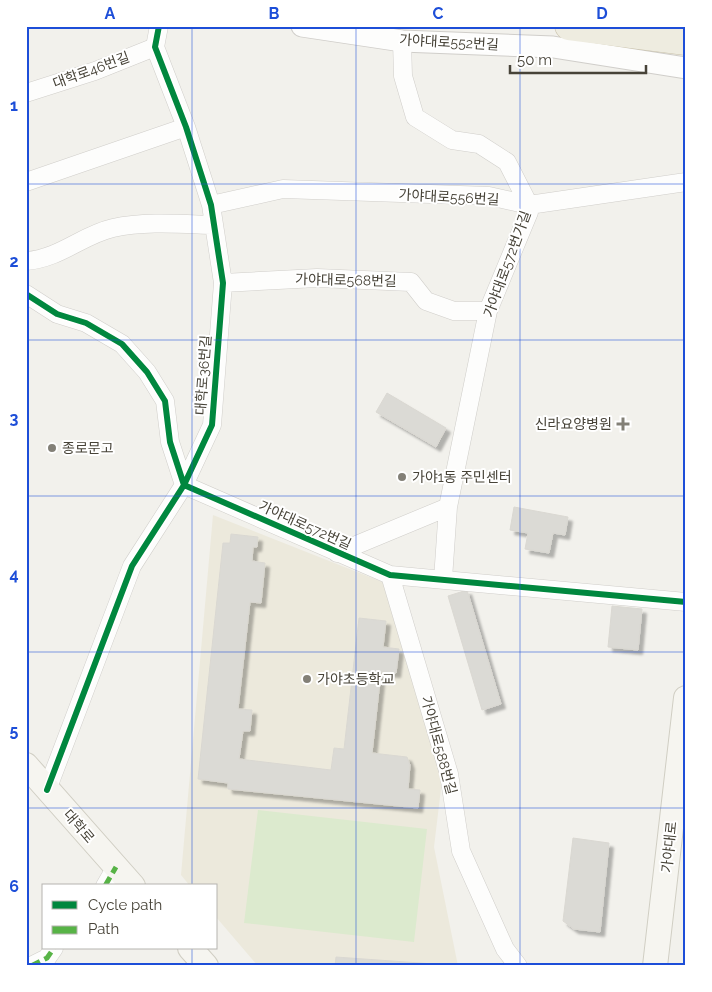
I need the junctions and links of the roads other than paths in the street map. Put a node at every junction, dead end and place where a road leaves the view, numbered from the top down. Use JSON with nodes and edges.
{"nodes":[{"id":1,"x":160,"y":26,"type":"edge"},
{"id":2,"x":302,"y":26,"type":"edge"},
{"id":3,"x":569,"y":26,"type":"edge"},
{"id":4,"x":402,"y":41,"type":"junction"},
{"id":5,"x":686,"y":41,"type":"edge"},
{"id":6,"x":156,"y":47,"type":"junction"},
{"id":7,"x":686,"y":68,"type":"edge"},
{"id":8,"x":26,"y":93,"type":"edge"},
{"id":9,"x":186,"y":127,"type":"junction"},
{"id":10,"x":26,"y":182,"type":"edge"},
{"id":11,"x":686,"y":182,"type":"edge"},
{"id":12,"x":211,"y":205,"type":"junction"},
{"id":13,"x":529,"y":205,"type":"junction"},
{"id":14,"x":214,"y":225,"type":"junction"},
{"id":15,"x":26,"y":261,"type":"edge"},
{"id":16,"x":222,"y":283,"type":"junction"},
{"id":17,"x":26,"y":294,"type":"edge"},
{"id":18,"x":488,"y":312,"type":"junction"},
{"id":19,"x":184,"y":486,"type":"junction"},
{"id":20,"x":448,"y":507,"type":"junction"},
{"id":21,"x":337,"y":553,"type":"junction"},
{"id":22,"x":390,"y":575,"type":"junction"},
{"id":23,"x":443,"y":579,"type":"junction"},
{"id":24,"x":686,"y":602,"type":"edge"},
{"id":25,"x":686,"y":698,"type":"edge"},
{"id":26,"x":26,"y":765,"type":"edge"},
{"id":27,"x":47,"y":790,"type":"junction"},
{"id":28,"x":110,"y":876,"type":"edge"},
{"id":29,"x":128,"y":884,"type":"edge"},
{"id":30,"x":53,"y":950,"type":"edge"},
{"id":31,"x":192,"y":950,"type":"edge"},
{"id":32,"x":31,"y":966,"type":"edge"},
{"id":33,"x":206,"y":966,"type":"edge"},
{"id":34,"x":518,"y":966,"type":"edge"},
{"id":35,"x":655,"y":966,"type":"edge"}],
"edges":[{"from":1,"to":6,"type":"street"},
{"from":2,"to":4,"type":"street","name":"가야대로552번길"},
{"from":3,"to":5,"type":"highway"},
{"from":4,"to":7,"type":"street","name":"가야대로552번길"},
{"from":4,"to":13,"type":"street","name":"가야대로572번가길"},
{"from":6,"to":8,"type":"street","name":"대학로46번길"},
{"from":6,"to":9,"type":"street","name":"대학로36번길"},
{"from":9,"to":10,"type":"street"},
{"from":9,"to":12,"type":"street","name":"대학로36번길"},
{"from":11,"to":13,"type":"street","name":"가야대로556번길"},
{"from":12,"to":13,"type":"street","name":"가야대로556번길"},
{"from":12,"to":14,"type":"street","name":"대학로36번길"},
{"from":13,"to":18,"type":"street","name":"가야대로572번가길"},
{"from":14,"to":15,"type":"street"},
{"from":14,"to":16,"type":"street","name":"대학로36번길"},
{"from":16,"to":18,"type":"street","name":"가야대로568번길"},
{"from":16,"to":19,"type":"street","name":"대학로36번길"},
{"from":17,"to":19,"type":"street"},
{"from":18,"to":20,"type":"street","name":"가야대로572번가길"},
{"from":19,"to":21,"type":"street","name":"가야대로572번길"},
{"from":19,"to":27,"type":"street","name":"대학로36번길"},
{"from":20,"to":21,"type":"street"},
{"from":20,"to":23,"type":"street","name":"가야대로572번가길"},
{"from":21,"to":22,"type":"street","name":"가야대로572번길"},
{"from":22,"to":23,"type":"street","name":"가야대로572번길"},
{"from":22,"to":34,"type":"street","name":"가야대로588번길"},
{"from":23,"to":24,"type":"street","name":"가야대로572번길"},
{"from":25,"to":35,"type":"main road","name":"가야대로"},
{"from":26,"to":27,"type":"main road","name":"대학로"},
{"from":27,"to":28,"type":"main road","name":"대학로"},
{"from":28,"to":29,"type":"main road","name":"대학로"},
{"from":30,"to":32,"type":"street"},
{"from":31,"to":33,"type":"main road"}]}
